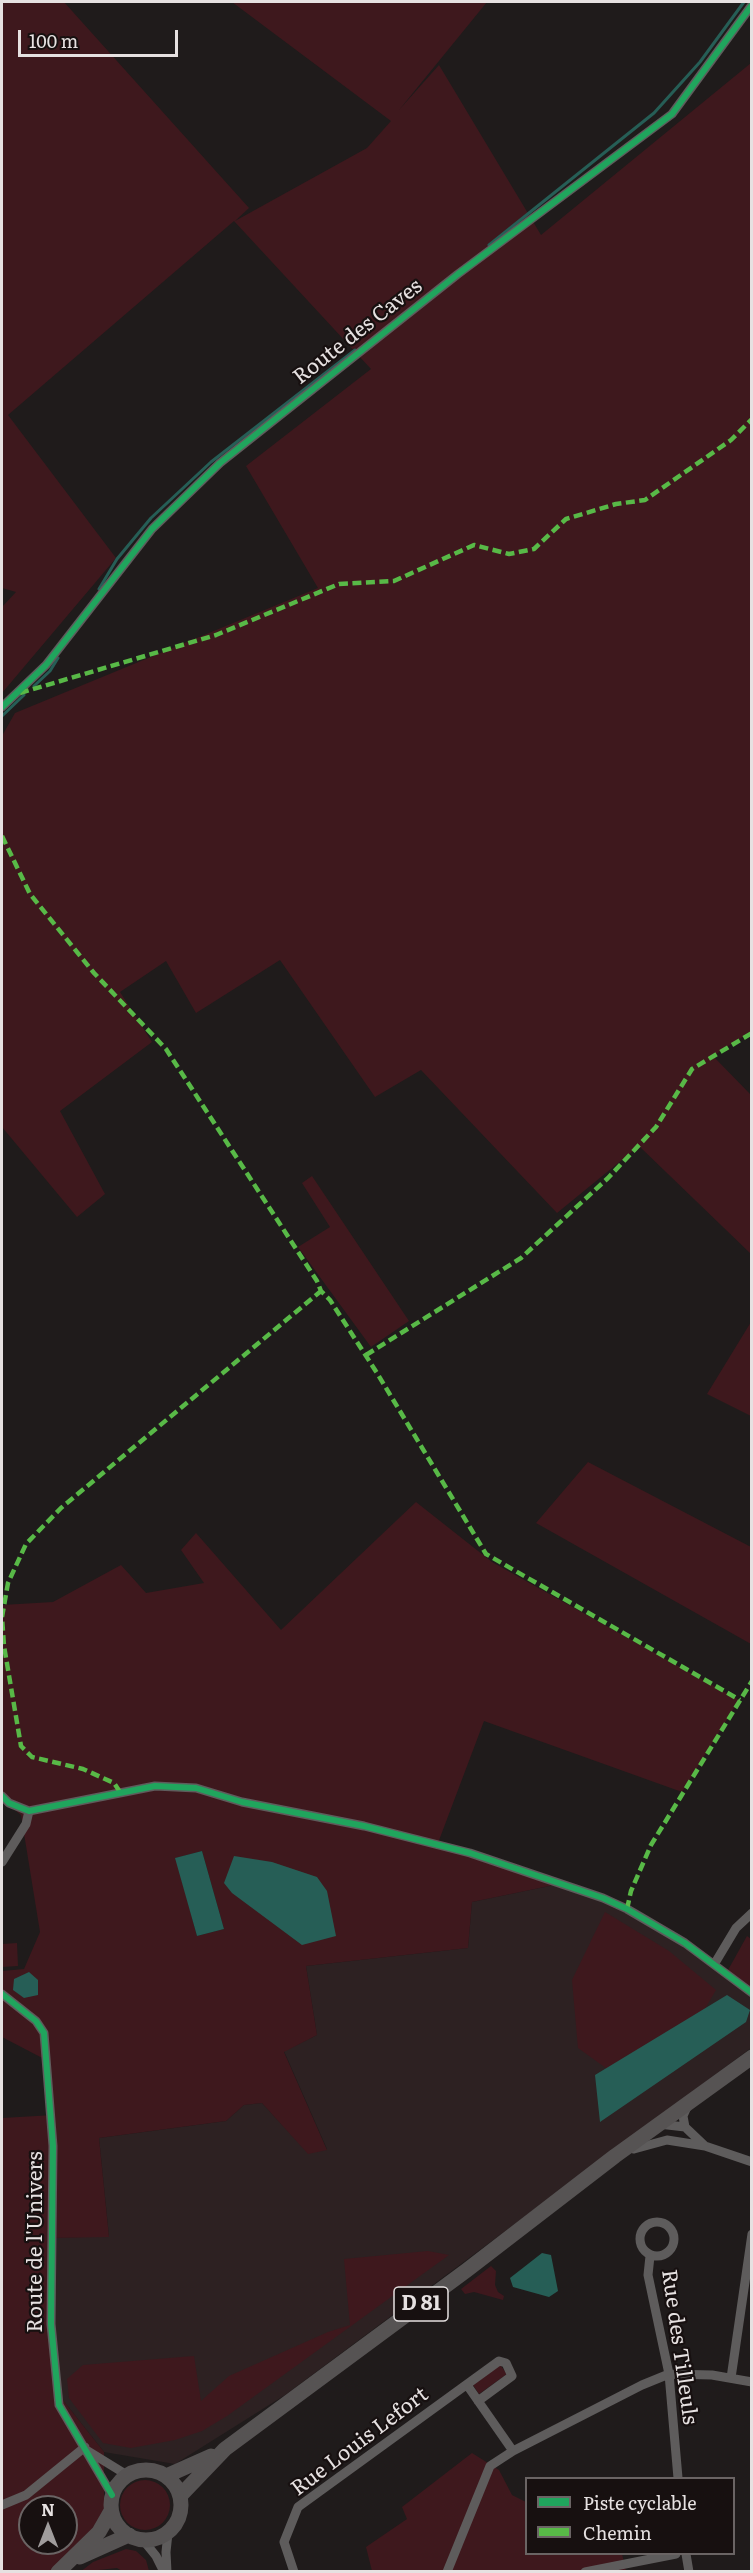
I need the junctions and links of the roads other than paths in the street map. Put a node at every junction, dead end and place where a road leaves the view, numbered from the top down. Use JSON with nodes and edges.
{"nodes":[{"id":1,"x":752,"y":5,"type":"edge"},
{"id":2,"x":2,"y":706,"type":"edge"},
{"id":3,"x":2,"y":1796,"type":"edge"},
{"id":4,"x":29,"y":1811,"type":"junction"},
{"id":5,"x":2,"y":1862,"type":"edge"},
{"id":6,"x":752,"y":1913,"type":"edge"},
{"id":7,"x":714,"y":1964,"type":"junction"},
{"id":8,"x":752,"y":1993,"type":"edge"},
{"id":9,"x":2,"y":1994,"type":"edge"},
{"id":10,"x":752,"y":2057,"type":"edge"},
{"id":11,"x":688,"y":2103,"type":"junction"},
{"id":12,"x":659,"y":2124,"type":"junction"},
{"id":13,"x":685,"y":2127,"type":"junction"},
{"id":14,"x":667,"y":2140,"type":"junction"},
{"id":15,"x":705,"y":2146,"type":"junction"},
{"id":16,"x":615,"y":2156,"type":"junction"},
{"id":17,"x":752,"y":2162,"type":"edge"},
{"id":18,"x":752,"y":2234,"type":"edge"},
{"id":19,"x":650,"y":2256,"type":"dead end"},
{"id":20,"x":669,"y":2374,"type":"junction"},
{"id":21,"x":731,"y":2378,"type":"junction"},
{"id":22,"x":752,"y":2382,"type":"edge"},
{"id":23,"x":467,"y":2385,"type":"junction"},
{"id":24,"x":478,"y":2401,"type":"junction"},
{"id":25,"x":87,"y":2449,"type":"junction"},
{"id":26,"x":225,"y":2449,"type":"junction"},
{"id":27,"x":513,"y":2451,"type":"junction"},
{"id":28,"x":127,"y":2475,"type":"junction"},
{"id":29,"x":166,"y":2476,"type":"junction"},
{"id":30,"x":678,"y":2477,"type":"edge"},
{"id":31,"x":112,"y":2494,"type":"junction"},
{"id":32,"x":180,"y":2496,"type":"junction"},
{"id":33,"x":2,"y":2505,"type":"edge"},
{"id":34,"x":111,"y":2511,"type":"junction"},
{"id":35,"x":168,"y":2533,"type":"junction"},
{"id":36,"x":136,"y":2538,"type":"junction"},
{"id":37,"x":666,"y":2555,"type":"edge"},
{"id":38,"x":686,"y":2555,"type":"edge"},
{"id":39,"x":63,"y":2567,"type":"edge"},
{"id":40,"x":166,"y":2571,"type":"edge"},
{"id":41,"x":294,"y":2571,"type":"edge"},
{"id":42,"x":447,"y":2571,"type":"edge"},
{"id":43,"x":585,"y":2571,"type":"edge"},
{"id":44,"x":689,"y":2571,"type":"edge"}],
"edges":[{"from":1,"to":2,"type":"street","name":"Route des Caves"},
{"from":3,"to":4,"type":"street"},
{"from":4,"to":5,"type":"street"},
{"from":4,"to":7,"type":"street"},
{"from":6,"to":7,"type":"street"},
{"from":7,"to":8,"type":"street"},
{"from":9,"to":25,"type":"street","name":"Route de l'Univers"},
{"from":10,"to":11,"type":"main road","number":"D 81"},
{"from":11,"to":12,"type":"main road","number":"D 81"},
{"from":11,"to":13,"type":"street"},
{"from":12,"to":13,"type":"street"},
{"from":12,"to":14,"type":"street"},
{"from":12,"to":16,"type":"main road","number":"D 81"},
{"from":13,"to":15,"type":"street"},
{"from":14,"to":15,"type":"street"},
{"from":14,"to":16,"type":"street"},
{"from":15,"to":17,"type":"street"},
{"from":16,"to":26,"type":"main road","number":"D 81"},
{"from":18,"to":21,"type":"street"},
{"from":19,"to":20,"type":"street","name":"Rue des Tilleuls"},
{"from":20,"to":21,"type":"street"},
{"from":20,"to":27,"type":"street"},
{"from":20,"to":30,"type":"street","name":"Rue des Tilleuls"},
{"from":21,"to":22,"type":"street"},
{"from":23,"to":24,"type":"street"},
{"from":23,"to":24,"type":"street","name":"Rue Louis Lefort"},
{"from":23,"to":41,"type":"street","name":"Rue Louis Lefort"},
{"from":24,"to":27,"type":"street"},
{"from":25,"to":28,"type":"street","name":"Route de l'Univers"},
{"from":25,"to":31,"type":"street","name":"Route de l'Univers"},
{"from":25,"to":33,"type":"street"},
{"from":26,"to":29,"type":"main road","number":"D 81"},
{"from":26,"to":32,"type":"main road","number":"D 81"},
{"from":27,"to":42,"type":"street"},
{"from":28,"to":29,"type":"main road"},
{"from":28,"to":31,"type":"main road"},
{"from":29,"to":32,"type":"main road"},
{"from":31,"to":34,"type":"main road"},
{"from":32,"to":35,"type":"main road"},
{"from":34,"to":36,"type":"main road"},
{"from":34,"to":39,"type":"main road"},
{"from":35,"to":36,"type":"main road"},
{"from":35,"to":40,"type":"street"},
{"from":36,"to":39,"type":"main road"},
{"from":36,"to":40,"type":"street"},
{"from":37,"to":43,"type":"street"},
{"from":38,"to":44,"type":"street"}]}
